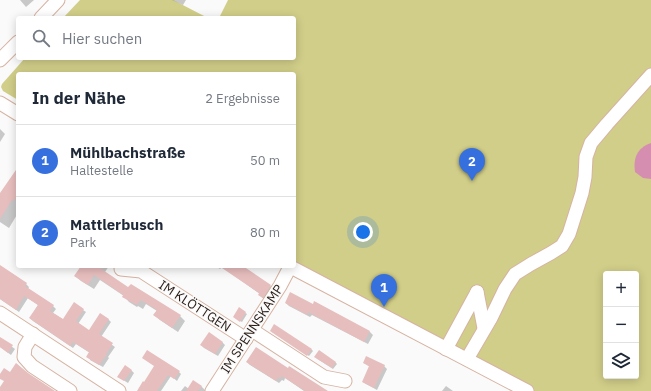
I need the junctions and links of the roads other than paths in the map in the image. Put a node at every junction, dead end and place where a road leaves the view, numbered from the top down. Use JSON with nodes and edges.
{"nodes":[{"id":1,"x":58,"y":0,"type":"edge"},
{"id":2,"x":43,"y":16,"type":"edge"},
{"id":3,"x":16,"y":44,"type":"edge"},
{"id":4,"x":0,"y":60,"type":"edge"},
{"id":5,"x":651,"y":75,"type":"edge"},
{"id":6,"x":0,"y":103,"type":"edge"},
{"id":7,"x":16,"y":113,"type":"edge"},
{"id":8,"x":288,"y":268,"type":"edge"},
{"id":9,"x":293,"y":268,"type":"edge"},
{"id":10,"x":122,"y":269,"type":"dead end"},
{"id":11,"x":0,"y":313,"type":"edge"},
{"id":12,"x":484,"y":328,"type":"junction"},
{"id":13,"x":32,"y":334,"type":"junction"},
{"id":14,"x":249,"y":335,"type":"junction"},
{"id":15,"x":446,"y":349,"type":"junction"},
{"id":16,"x":467,"y":359,"type":"junction"},
{"id":17,"x":345,"y":381,"type":"dead end"},
{"id":18,"x":70,"y":391,"type":"edge"},
{"id":19,"x":119,"y":391,"type":"edge"},
{"id":20,"x":212,"y":391,"type":"edge"},
{"id":21,"x":527,"y":391,"type":"edge"}],
"edges":[{"from":1,"to":2,"type":"street"},
{"from":3,"to":4,"type":"street"},
{"from":5,"to":12,"type":"street"},
{"from":6,"to":7,"type":"street"},
{"from":8,"to":14,"type":"street","name":"IM SPENNSKAMP"},
{"from":9,"to":15,"type":"street"},
{"from":10,"to":14,"type":"street","name":"IM KLÖTTGEN"},
{"from":11,"to":13,"type":"street"},
{"from":12,"to":15,"type":"street"},
{"from":12,"to":16,"type":"street"},
{"from":13,"to":18,"type":"street"},
{"from":13,"to":19,"type":"street"},
{"from":14,"to":17,"type":"street","name":"IM KLÖTTGEN"},
{"from":14,"to":20,"type":"street","name":"IM SPENNSKAMP"},
{"from":15,"to":16,"type":"street"},
{"from":16,"to":21,"type":"street"}]}
